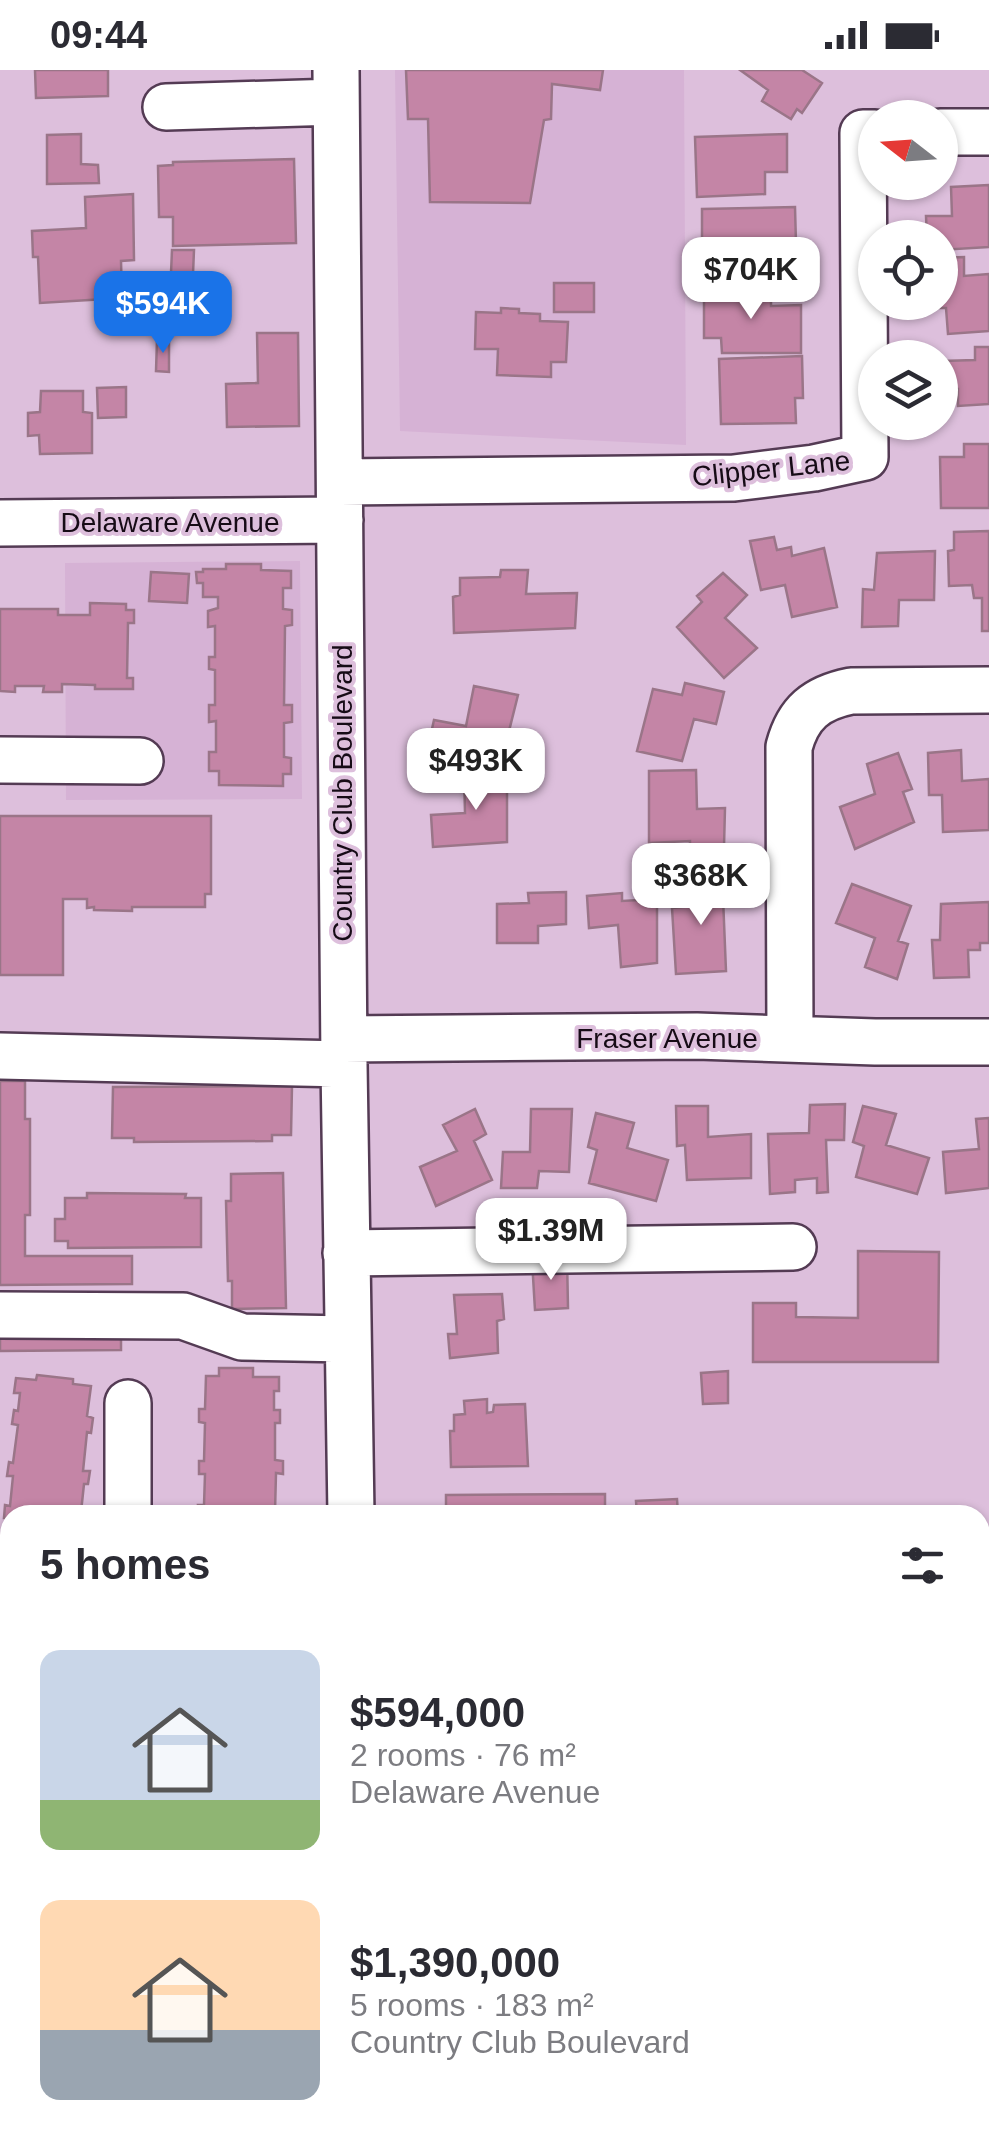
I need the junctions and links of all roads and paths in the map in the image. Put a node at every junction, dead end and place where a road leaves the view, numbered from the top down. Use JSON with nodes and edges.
{"nodes":[{"id":1,"x":336,"y":86,"type":"edge"},
{"id":2,"x":166,"y":107,"type":"dead end"},
{"id":3,"x":958,"y":132,"type":"edge"},
{"id":4,"x":989,"y":132,"type":"edge"},
{"id":5,"x":863,"y":200,"type":"edge"},
{"id":6,"x":340,"y":501,"type":"junction"},
{"id":7,"x":0,"y":523,"type":"edge"},
{"id":8,"x":989,"y":690,"type":"edge"},
{"id":9,"x":0,"y":760,"type":"edge"},
{"id":10,"x":140,"y":761,"type":"dead end"},
{"id":11,"x":790,"y":1039,"type":"junction"},
{"id":12,"x":989,"y":1042,"type":"edge"},
{"id":13,"x":344,"y":1052,"type":"junction"},
{"id":14,"x":0,"y":1056,"type":"edge"},
{"id":15,"x":793,"y":1248,"type":"dead end"},
{"id":16,"x":346,"y":1253,"type":"junction"},
{"id":17,"x":0,"y":1314,"type":"edge"},
{"id":18,"x":347,"y":1338,"type":"junction"},
{"id":19,"x":128,"y":1404,"type":"dead end"},
{"id":20,"x":128,"y":1505,"type":"edge"},
{"id":21,"x":350,"y":1505,"type":"edge"}],
"edges":[{"from":1,"to":2,"type":"street"},
{"from":1,"to":6,"type":"street","name":"Country Club Boulevard"},
{"from":3,"to":4,"type":"street"},
{"from":5,"to":6,"type":"street","name":"Clipper Lane"},
{"from":6,"to":7,"type":"street","name":"Delaware Avenue"},
{"from":6,"to":13,"type":"street","name":"Country Club Boulevard"},
{"from":8,"to":11,"type":"street"},
{"from":9,"to":10,"type":"street"},
{"from":11,"to":12,"type":"street","name":"Fraser Avenue"},
{"from":11,"to":13,"type":"street","name":"Fraser Avenue"},
{"from":13,"to":14,"type":"street","name":"Fraser Avenue"},
{"from":13,"to":16,"type":"street","name":"Country Club Boulevard"},
{"from":15,"to":16,"type":"street"},
{"from":16,"to":18,"type":"street","name":"Country Club Boulevard"},
{"from":17,"to":18,"type":"street"},
{"from":18,"to":21,"type":"street","name":"Country Club Boulevard"},
{"from":19,"to":20,"type":"street"}]}
